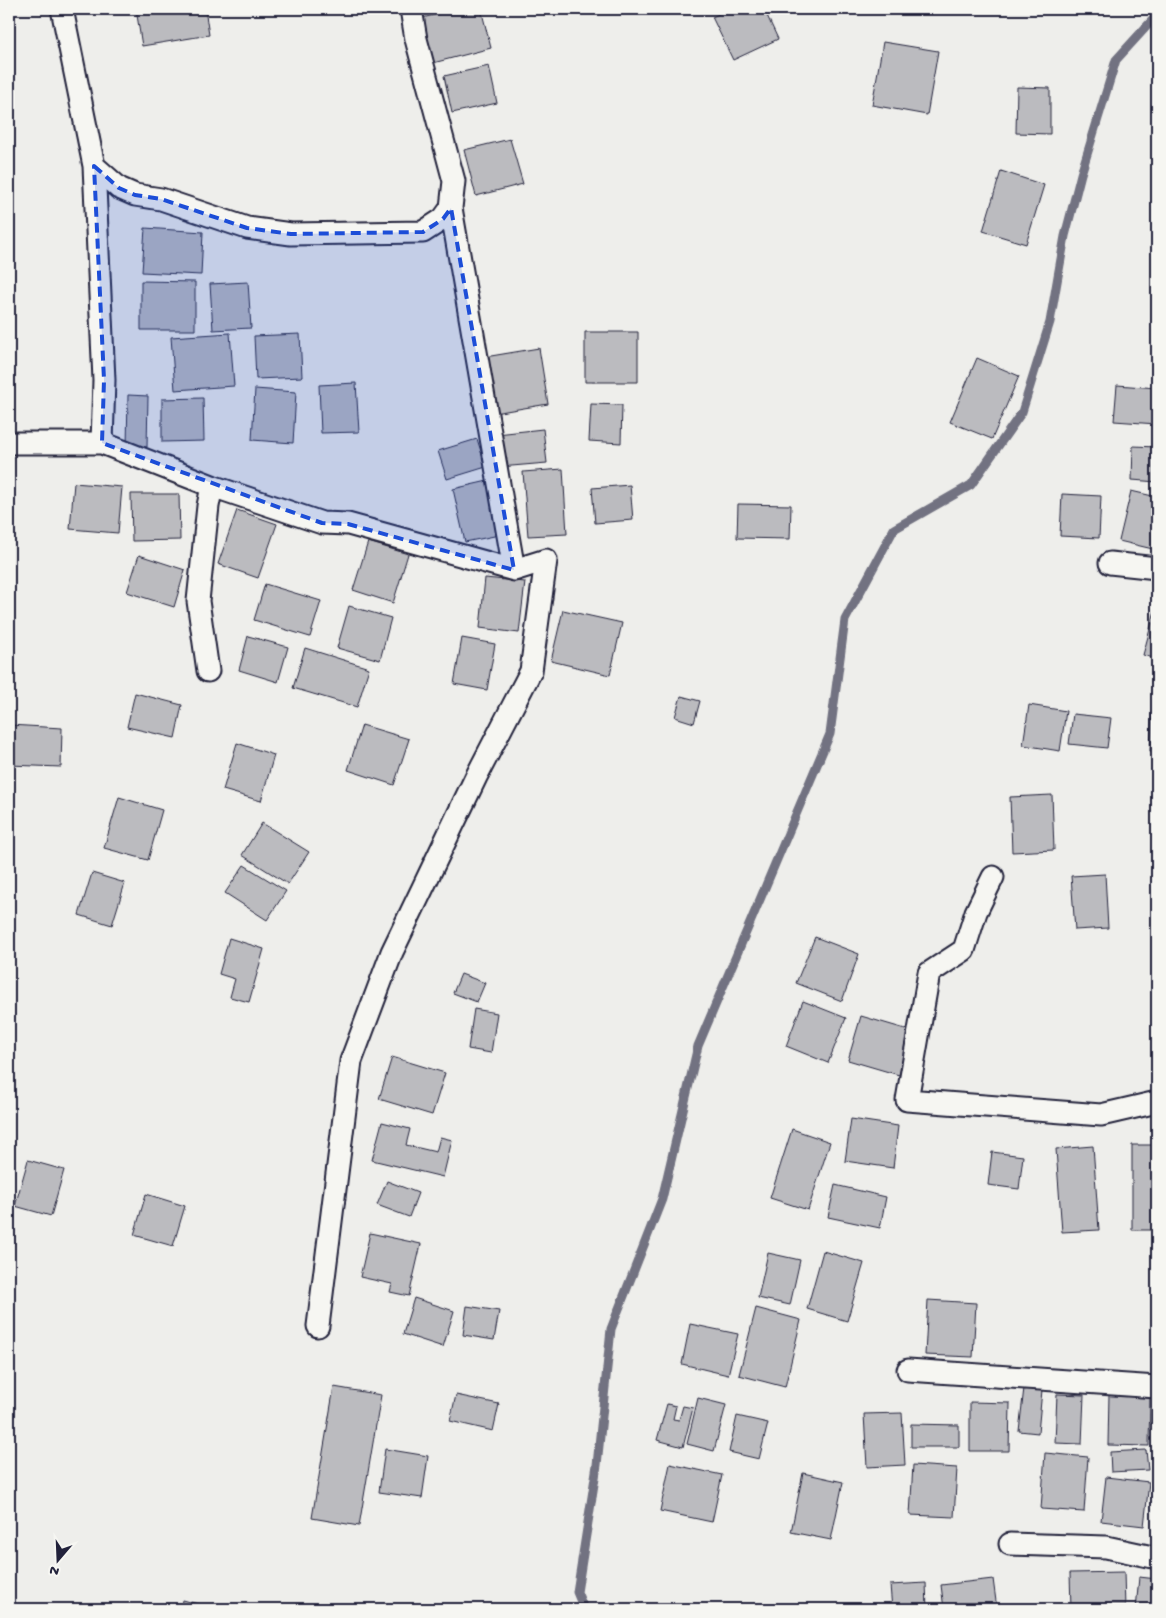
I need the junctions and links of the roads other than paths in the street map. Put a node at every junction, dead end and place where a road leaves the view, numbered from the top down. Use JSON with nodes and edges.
{"nodes":[{"id":1,"x":62,"y":9,"type":"edge"},
{"id":2,"x":411,"y":9,"type":"edge"},
{"id":3,"x":94,"y":166,"type":"junction"},
{"id":4,"x":450,"y":208,"type":"junction"},
{"id":5,"x":102,"y":442,"type":"junction"},
{"id":6,"x":9,"y":443,"type":"edge"},
{"id":7,"x":212,"y":486,"type":"junction"},
{"id":8,"x":1110,"y":563,"type":"dead end"},
{"id":9,"x":1157,"y":568,"type":"edge"},
{"id":10,"x":514,"y":570,"type":"junction"},
{"id":11,"x":208,"y":671,"type":"dead end"},
{"id":12,"x":993,"y":877,"type":"dead end"},
{"id":13,"x":1157,"y":1102,"type":"edge"},
{"id":14,"x":318,"y":1326,"type":"dead end"},
{"id":15,"x":908,"y":1370,"type":"dead end"},
{"id":16,"x":1157,"y":1387,"type":"edge"},
{"id":17,"x":1010,"y":1544,"type":"dead end"},
{"id":18,"x":1157,"y":1558,"type":"edge"}],
"edges":[{"from":1,"to":3,"type":"street"},
{"from":2,"to":4,"type":"street"},
{"from":3,"to":4,"type":"street"},
{"from":3,"to":5,"type":"street"},
{"from":4,"to":10,"type":"street"},
{"from":5,"to":6,"type":"street"},
{"from":5,"to":7,"type":"street"},
{"from":7,"to":10,"type":"street"},
{"from":7,"to":11,"type":"street"},
{"from":8,"to":9,"type":"street"},
{"from":10,"to":14,"type":"street"},
{"from":12,"to":13,"type":"street"},
{"from":15,"to":16,"type":"street"},
{"from":17,"to":18,"type":"street"}]}
